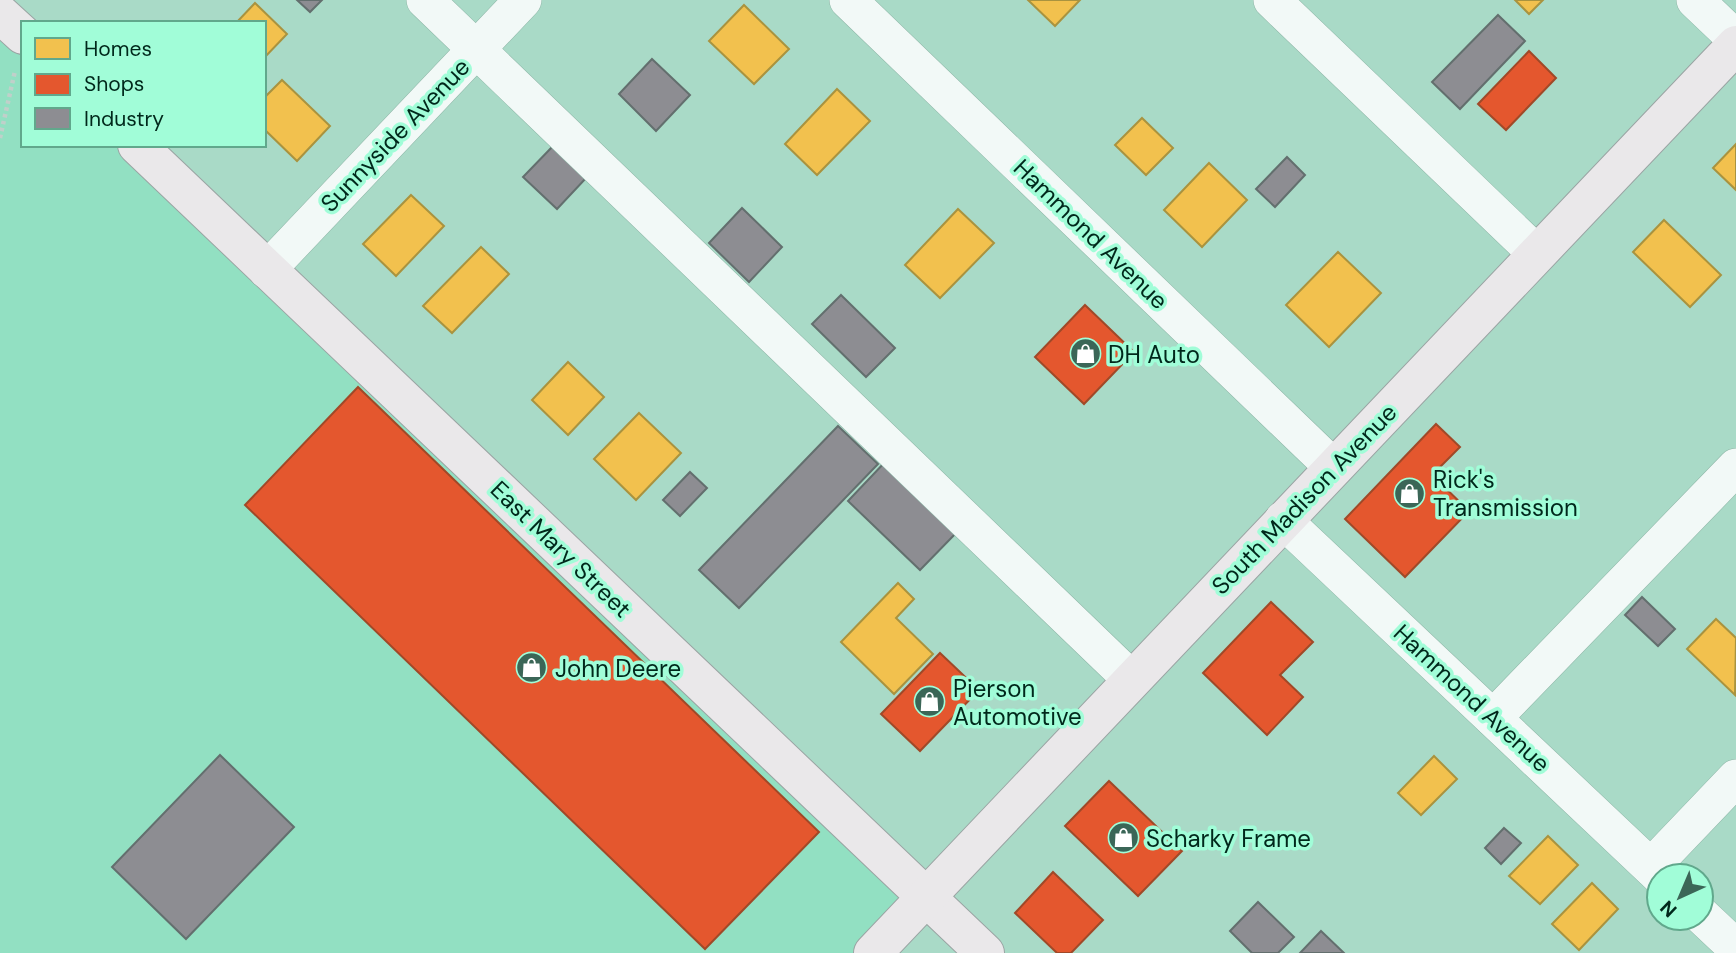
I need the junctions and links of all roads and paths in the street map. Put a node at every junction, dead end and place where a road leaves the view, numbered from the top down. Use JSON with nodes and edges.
{"nodes":[{"id":1,"x":425,"y":0,"type":"edge"},
{"id":2,"x":523,"y":0,"type":"edge"},
{"id":3,"x":848,"y":0,"type":"edge"},
{"id":4,"x":1272,"y":0,"type":"edge"},
{"id":5,"x":1695,"y":0,"type":"edge"},
{"id":6,"x":0,"y":13,"type":"edge"},
{"id":7,"x":21,"y":34,"type":"edge"},
{"id":8,"x":1736,"y":39,"type":"edge"},
{"id":9,"x":21,"y":40,"type":"edge"},
{"id":10,"x":1736,"y":44,"type":"edge"},
{"id":11,"x":476,"y":50,"type":"junction"},
{"id":12,"x":0,"y":138,"type":"edge"},
{"id":13,"x":139,"y":147,"type":"edge"},
{"id":14,"x":1537,"y":254,"type":"junction"},
{"id":15,"x":267,"y":270,"type":"junction"},
{"id":16,"x":1736,"y":467,"type":"edge"},
{"id":17,"x":1334,"y":468,"type":"junction"},
{"id":18,"x":1283,"y":520,"type":"junction"},
{"id":19,"x":1132,"y":680,"type":"junction"},
{"id":20,"x":1493,"y":718,"type":"junction"},
{"id":21,"x":1736,"y":778,"type":"edge"},
{"id":22,"x":1645,"y":862,"type":"edge"},
{"id":23,"x":1664,"y":862,"type":"edge"},
{"id":24,"x":926,"y":897,"type":"junction"},
{"id":25,"x":1715,"y":928,"type":"edge"},
{"id":26,"x":1736,"y":948,"type":"edge"},
{"id":27,"x":873,"y":953,"type":"edge"},
{"id":28,"x":985,"y":953,"type":"edge"}],
"edges":[{"from":1,"to":11,"type":"street"},
{"from":2,"to":11,"type":"street","name":"Sunnyside Avenue"},
{"from":3,"to":17,"type":"street","name":"Hammond Avenue"},
{"from":4,"to":14,"type":"street"},
{"from":5,"to":8,"type":"street"},
{"from":6,"to":7,"type":"main road"},
{"from":9,"to":12,"type":"path"},
{"from":10,"to":14,"type":"main road","name":"South Madison Avenue"},
{"from":11,"to":15,"type":"street","name":"Sunnyside Avenue"},
{"from":11,"to":19,"type":"street"},
{"from":13,"to":15,"type":"main road","name":"East Mary Street"},
{"from":14,"to":17,"type":"main road","name":"South Madison Avenue"},
{"from":15,"to":24,"type":"main road","name":"East Mary Street"},
{"from":16,"to":20,"type":"street"},
{"from":17,"to":18,"type":"main road","name":"South Madison Avenue"},
{"from":18,"to":19,"type":"main road","name":"South Madison Avenue"},
{"from":18,"to":20,"type":"street","name":"Hammond Avenue"},
{"from":19,"to":24,"type":"main road","name":"South Madison Avenue"},
{"from":20,"to":22,"type":"street","name":"Hammond Avenue"},
{"from":21,"to":23,"type":"street"},
{"from":24,"to":27,"type":"main road","name":"South Madison Avenue"},
{"from":24,"to":28,"type":"main road","name":"East Mary Street"},
{"from":25,"to":26,"type":"street"}]}
